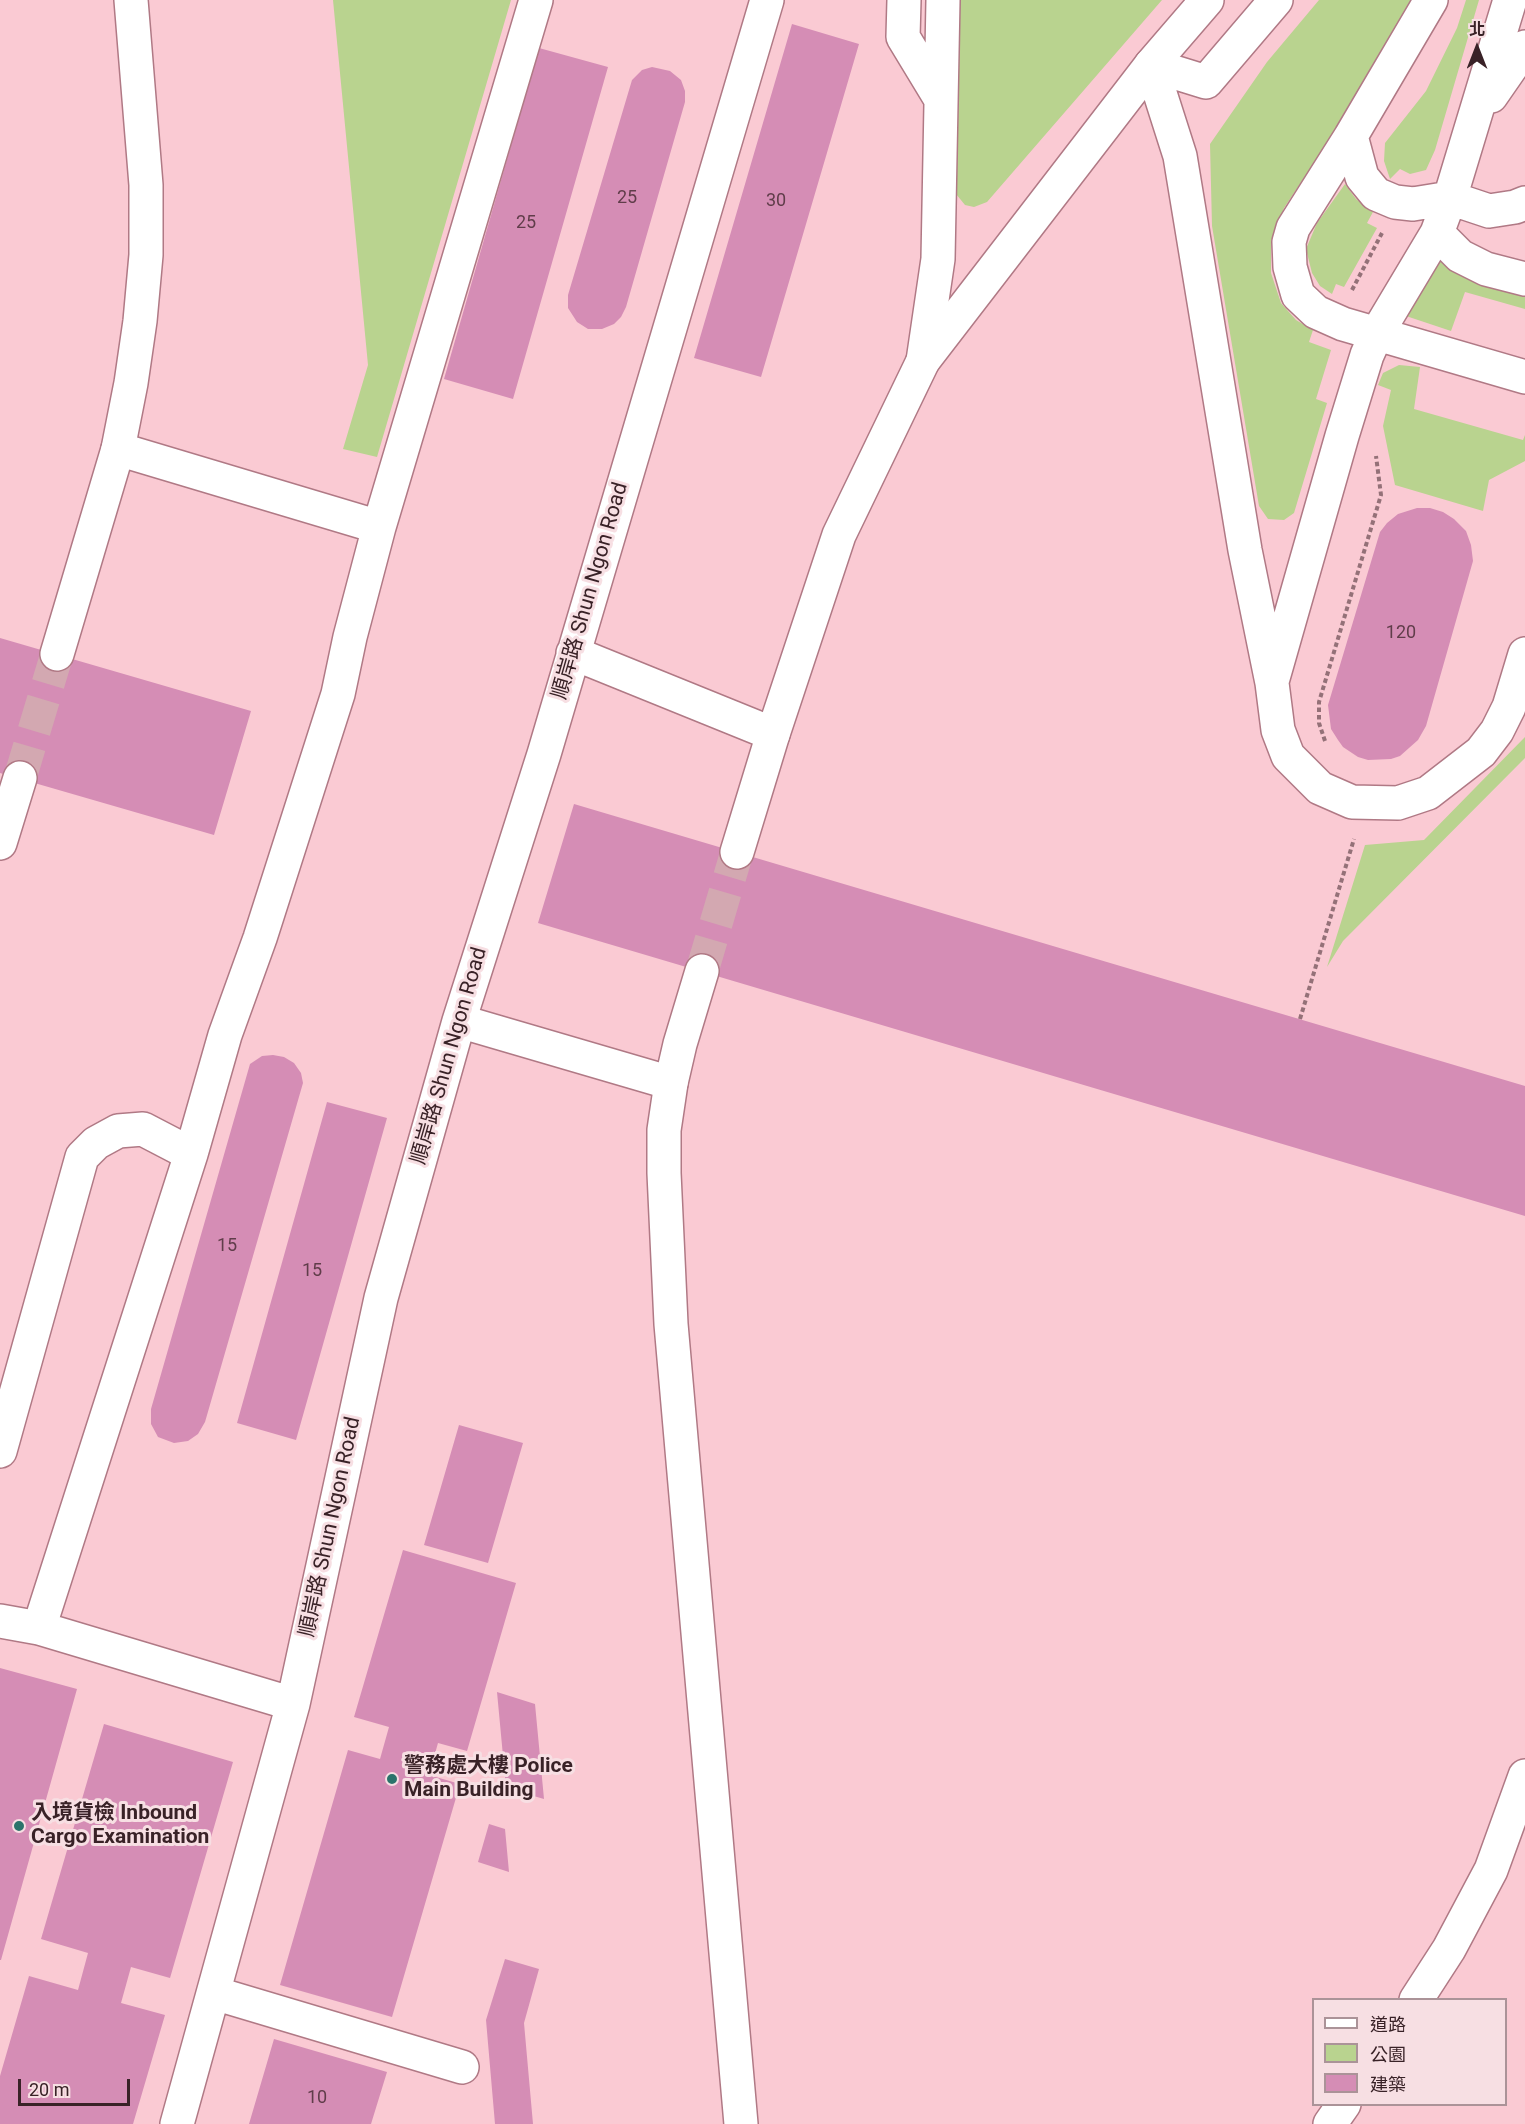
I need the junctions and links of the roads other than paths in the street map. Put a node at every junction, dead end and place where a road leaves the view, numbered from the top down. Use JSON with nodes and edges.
{"nodes":[{"id":1,"x":131,"y":0,"type":"edge"},
{"id":2,"x":536,"y":0,"type":"edge"},
{"id":3,"x":767,"y":0,"type":"edge"},
{"id":4,"x":904,"y":0,"type":"edge"},
{"id":5,"x":943,"y":0,"type":"edge"},
{"id":6,"x":1207,"y":0,"type":"edge"},
{"id":7,"x":1276,"y":0,"type":"edge"},
{"id":8,"x":1431,"y":0,"type":"edge"},
{"id":9,"x":1510,"y":0,"type":"edge"},
{"id":10,"x":1525,"y":47,"type":"edge"},
{"id":11,"x":1151,"y":65,"type":"junction"},
{"id":12,"x":940,"y":98,"type":"junction"},
{"id":13,"x":1474,"y":120,"type":"junction"},
{"id":14,"x":1352,"y":136,"type":"junction"},
{"id":15,"x":1450,"y":198,"type":"junction"},
{"id":16,"x":1525,"y":203,"type":"edge"},
{"id":17,"x":1437,"y":233,"type":"junction"},
{"id":18,"x":1525,"y":279,"type":"edge"},
{"id":19,"x":1376,"y":335,"type":"junction"},
{"id":20,"x":923,"y":361,"type":"junction"},
{"id":21,"x":1525,"y":377,"type":"edge"},
{"id":22,"x":118,"y":449,"type":"junction"},
{"id":23,"x":379,"y":527,"type":"junction"},
{"id":24,"x":573,"y":653,"type":"junction"},
{"id":25,"x":57,"y":654,"type":"tunnel mouth"},
{"id":26,"x":1525,"y":654,"type":"edge"},
{"id":27,"x":1272,"y":683,"type":"junction"},
{"id":28,"x":773,"y":734,"type":"junction"},
{"id":29,"x":20,"y":778,"type":"tunnel mouth"},
{"id":30,"x":0,"y":843,"type":"edge"},
{"id":31,"x":737,"y":852,"type":"tunnel mouth"},
{"id":32,"x":702,"y":971,"type":"tunnel mouth"},
{"id":33,"x":459,"y":1021,"type":"junction"},
{"id":34,"x":671,"y":1083,"type":"junction"},
{"id":35,"x":190,"y":1154,"type":"junction"},
{"id":36,"x":0,"y":1451,"type":"edge"},
{"id":37,"x":0,"y":1621,"type":"edge"},
{"id":38,"x":39,"y":1628,"type":"junction"},
{"id":39,"x":293,"y":1704,"type":"junction"},
{"id":40,"x":1523,"y":1789,"type":"edge"},
{"id":41,"x":214,"y":1993,"type":"junction"},
{"id":42,"x":1417,"y":1998,"type":"edge"},
{"id":43,"x":462,"y":2067,"type":"dead end"},
{"id":44,"x":1343,"y":2106,"type":"edge"},
{"id":45,"x":177,"y":2124,"type":"edge"},
{"id":46,"x":741,"y":2124,"type":"edge"},
{"id":47,"x":1330,"y":2124,"type":"edge"}],
"edges":[{"from":1,"to":22,"type":"main road"},
{"from":2,"to":23,"type":"main road"},
{"from":3,"to":24,"type":"main road","name":"順岸路 Shun Ngon Road"},
{"from":4,"to":12,"type":"main road"},
{"from":5,"to":12,"type":"main road"},
{"from":6,"to":11,"type":"main road"},
{"from":7,"to":11,"type":"main road"},
{"from":8,"to":14,"type":"main road"},
{"from":9,"to":13,"type":"main road"},
{"from":10,"to":13,"type":"main road"},
{"from":11,"to":20,"type":"main road"},
{"from":11,"to":27,"type":"main road"},
{"from":12,"to":20,"type":"main road"},
{"from":13,"to":15,"type":"main road"},
{"from":14,"to":15,"type":"main road"},
{"from":14,"to":19,"type":"main road"},
{"from":15,"to":16,"type":"main road"},
{"from":15,"to":17,"type":"main road"},
{"from":17,"to":18,"type":"main road"},
{"from":17,"to":19,"type":"main road"},
{"from":19,"to":21,"type":"main road"},
{"from":19,"to":27,"type":"main road"},
{"from":20,"to":28,"type":"main road"},
{"from":22,"to":23,"type":"main road"},
{"from":22,"to":25,"type":"main road"},
{"from":23,"to":35,"type":"main road"},
{"from":24,"to":28,"type":"main road"},
{"from":24,"to":33,"type":"main road","name":"順岸路 Shun Ngon Road"},
{"from":26,"to":27,"type":"main road"},
{"from":28,"to":31,"type":"main road"},
{"from":29,"to":30,"type":"main road"},
{"from":32,"to":34,"type":"main road"},
{"from":33,"to":34,"type":"main road"},
{"from":33,"to":39,"type":"main road","name":"順岸路 Shun Ngon Road"},
{"from":34,"to":46,"type":"main road"},
{"from":35,"to":36,"type":"main road"},
{"from":35,"to":38,"type":"main road"},
{"from":37,"to":38,"type":"main road"},
{"from":38,"to":39,"type":"main road"},
{"from":39,"to":41,"type":"main road","name":"順岸路 Shun Ngon Road"},
{"from":40,"to":42,"type":"main road"},
{"from":41,"to":43,"type":"main road"},
{"from":41,"to":45,"type":"main road","name":"順岸路 Shun Ngon Road"},
{"from":44,"to":47,"type":"main road"}]}
